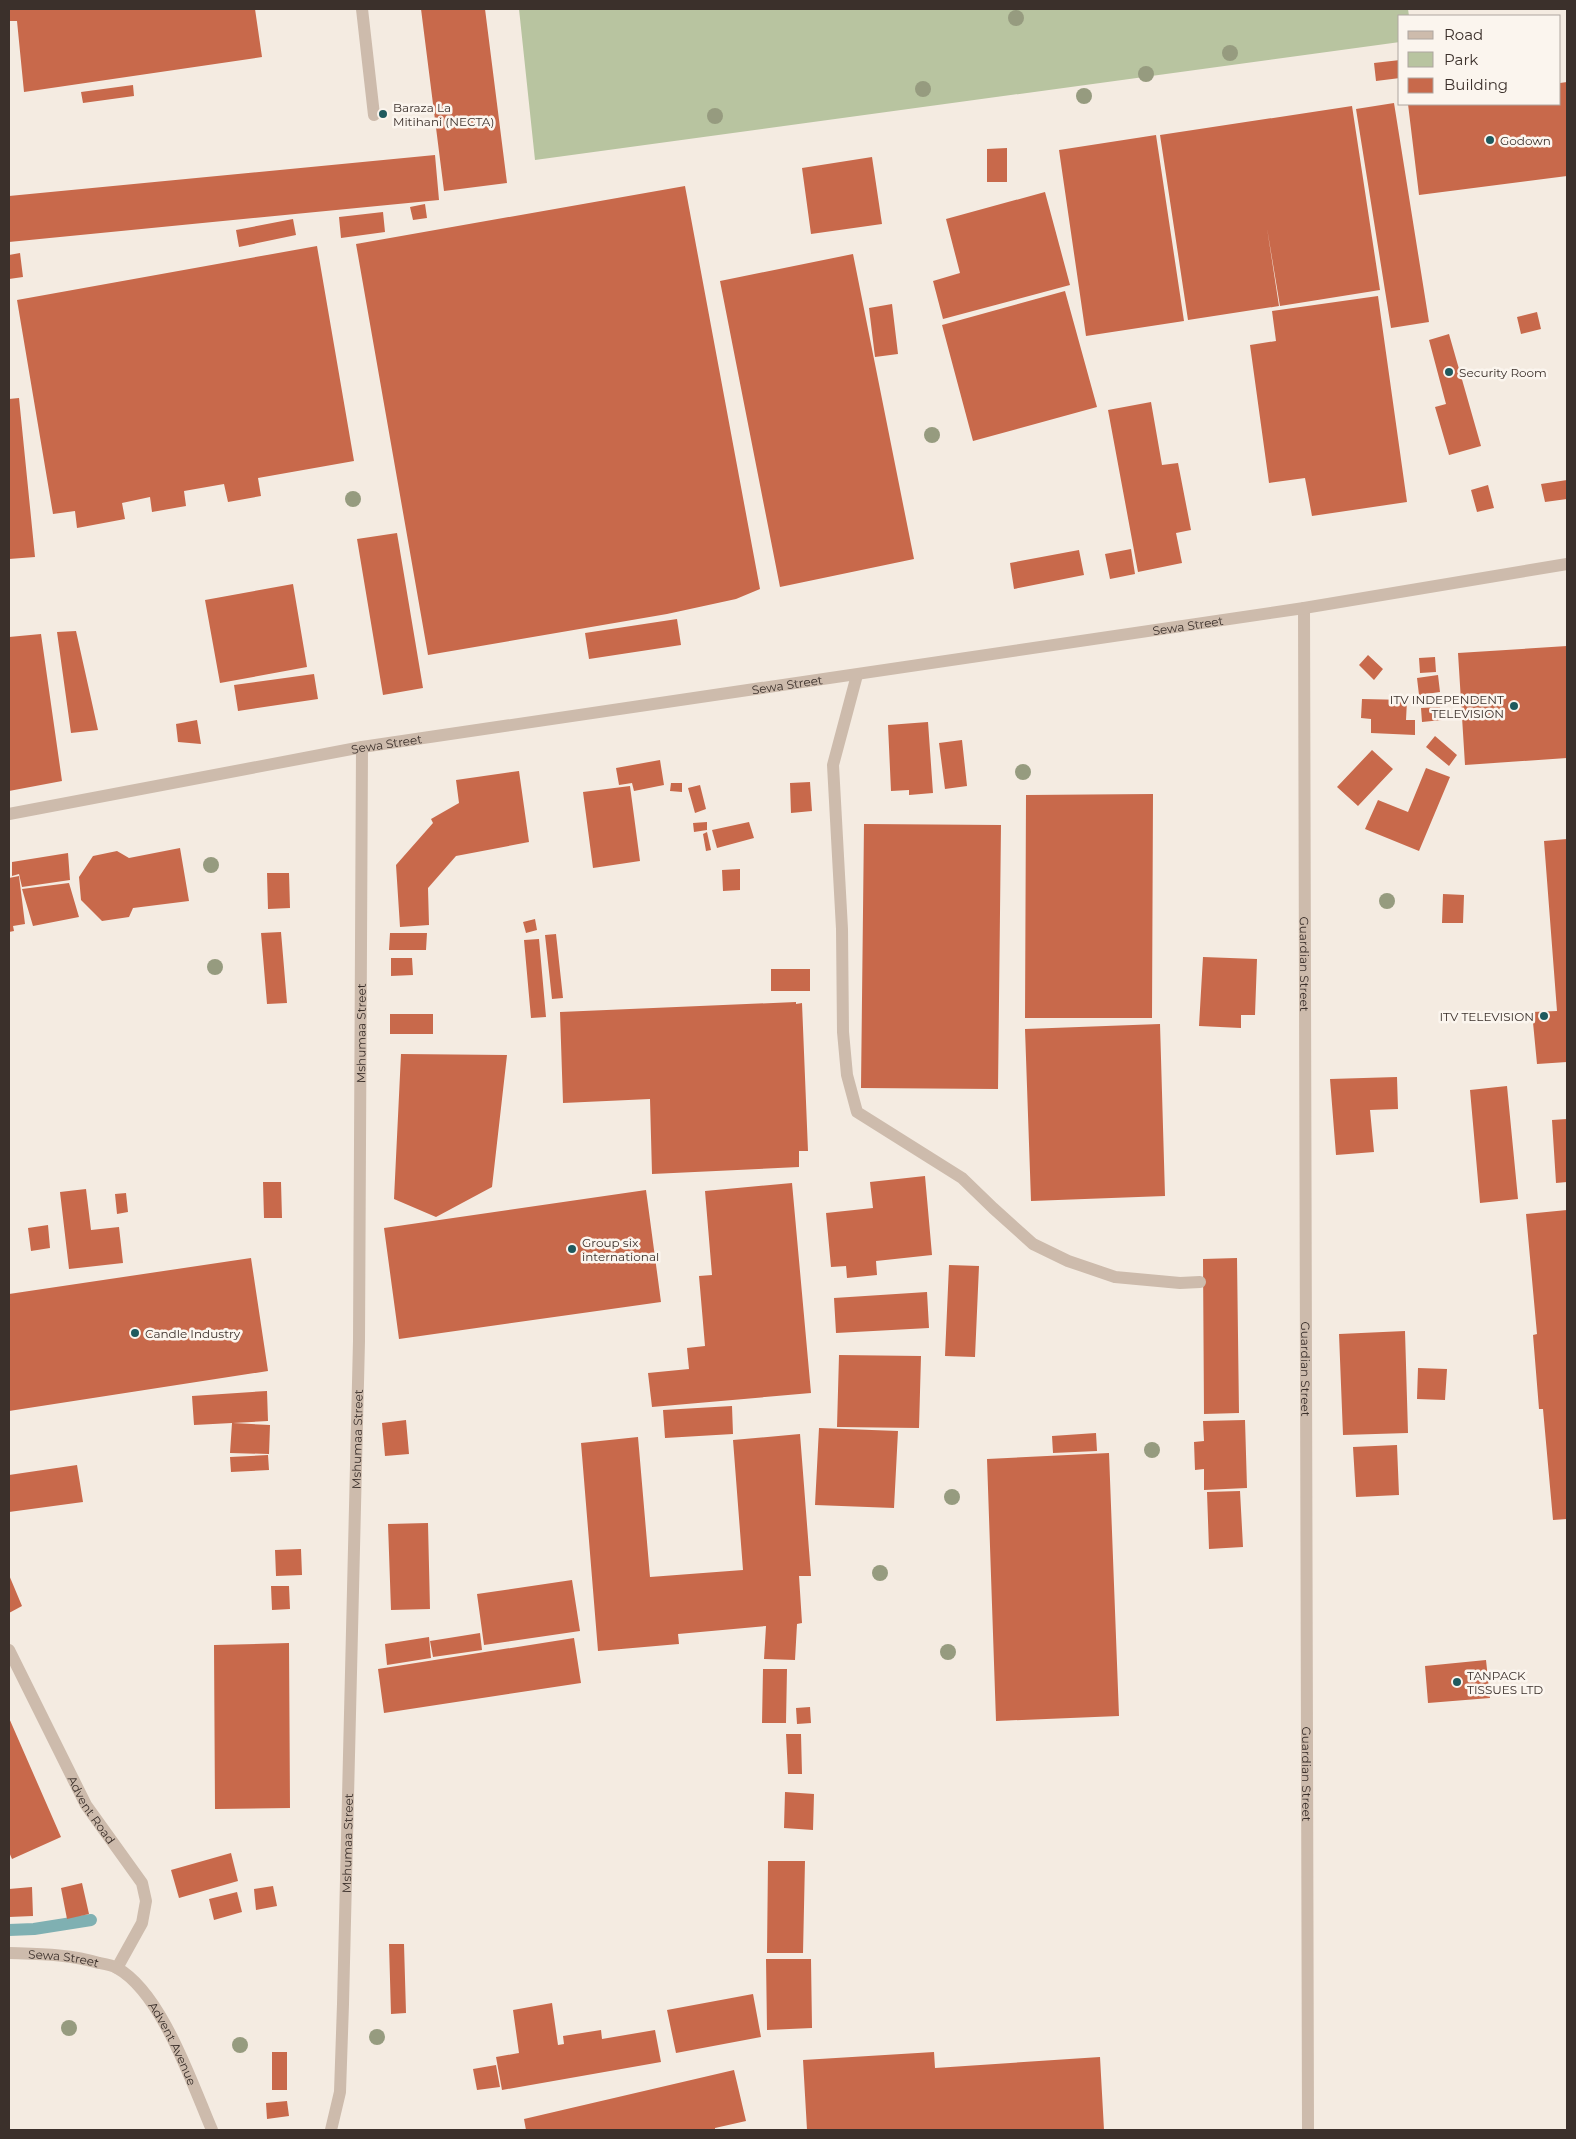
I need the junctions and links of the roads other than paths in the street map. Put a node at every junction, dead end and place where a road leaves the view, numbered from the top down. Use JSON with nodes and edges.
{"nodes":[{"id":1,"x":362,"y":9,"type":"edge"},
{"id":2,"x":374,"y":115,"type":"dead end"},
{"id":3,"x":1567,"y":564,"type":"edge"},
{"id":4,"x":1304,"y":608,"type":"junction"},
{"id":5,"x":857,"y":675,"type":"junction"},
{"id":6,"x":362,"y":747,"type":"junction"},
{"id":7,"x":9,"y":814,"type":"edge"},
{"id":8,"x":1200,"y":1282,"type":"dead end"},
{"id":9,"x":9,"y":1650,"type":"edge"},
{"id":10,"x":9,"y":1953,"type":"edge"},
{"id":11,"x":117,"y":1968,"type":"junction"},
{"id":12,"x":212,"y":2130,"type":"edge"},
{"id":13,"x":332,"y":2130,"type":"edge"},
{"id":14,"x":1308,"y":2130,"type":"edge"}],
"edges":[{"from":1,"to":2,"type":"street"},
{"from":3,"to":4,"type":"street","name":"Sewa Street"},
{"from":4,"to":5,"type":"street","name":"Sewa Street"},
{"from":4,"to":14,"type":"street","name":"Guardian Street"},
{"from":5,"to":6,"type":"street","name":"Sewa Street"},
{"from":5,"to":8,"type":"street"},
{"from":6,"to":7,"type":"street","name":"Sewa Street"},
{"from":6,"to":13,"type":"street","name":"Mshumaa Street"},
{"from":9,"to":11,"type":"street","name":"Advent Road"},
{"from":10,"to":11,"type":"street","name":"Sewa Street"},
{"from":11,"to":12,"type":"street","name":"Advent Avenue"}]}
